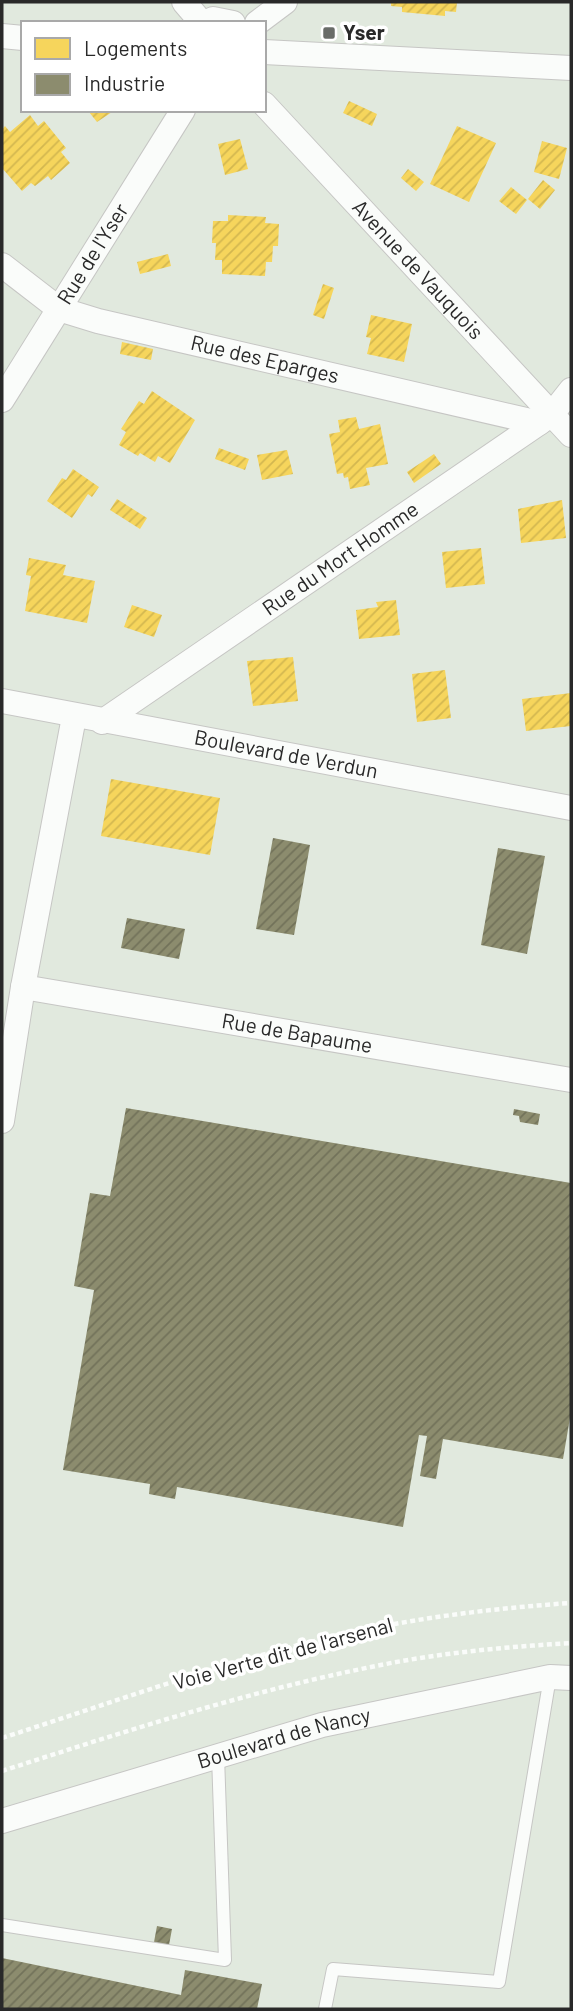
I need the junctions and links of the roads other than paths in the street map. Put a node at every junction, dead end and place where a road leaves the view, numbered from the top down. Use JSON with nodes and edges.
{"nodes":[{"id":1,"x":184,"y":2,"type":"edge"},
{"id":2,"x":285,"y":2,"type":"edge"},
{"id":3,"x":202,"y":21,"type":"edge"},
{"id":4,"x":260,"y":21,"type":"edge"},
{"id":5,"x":2,"y":36,"type":"edge"},
{"id":6,"x":21,"y":38,"type":"edge"},
{"id":7,"x":266,"y":52,"type":"edge"},
{"id":8,"x":571,"y":68,"type":"edge"},
{"id":9,"x":266,"y":106,"type":"edge"},
{"id":10,"x":182,"y":112,"type":"edge"},
{"id":11,"x":2,"y":265,"type":"edge"},
{"id":12,"x":59,"y":309,"type":"junction"},
{"id":13,"x":571,"y":390,"type":"edge"},
{"id":14,"x":2,"y":400,"type":"edge"},
{"id":15,"x":546,"y":419,"type":"junction"},
{"id":16,"x":571,"y":435,"type":"edge"},
{"id":17,"x":2,"y":701,"type":"edge"},
{"id":18,"x":74,"y":717,"type":"junction"},
{"id":19,"x":102,"y":722,"type":"junction"},
{"id":20,"x":571,"y":808,"type":"edge"},
{"id":21,"x":23,"y":987,"type":"junction"},
{"id":22,"x":571,"y":1080,"type":"edge"},
{"id":23,"x":2,"y":1121,"type":"edge"},
{"id":24,"x":560,"y":1678,"type":"edge"},
{"id":25,"x":218,"y":1756,"type":"junction"},
{"id":26,"x":2,"y":1821,"type":"edge"},
{"id":27,"x":2,"y":1924,"type":"edge"},
{"id":28,"x":325,"y":2009,"type":"edge"}],
"edges":[{"from":1,"to":3,"type":"street"},
{"from":2,"to":4,"type":"street"},
{"from":5,"to":6,"type":"street"},
{"from":7,"to":8,"type":"street"},
{"from":9,"to":15,"type":"street","name":"Avenue de Vauquois"},
{"from":10,"to":12,"type":"street","name":"Rue de l'Yser"},
{"from":11,"to":12,"type":"street","name":"Rue des Eparges"},
{"from":12,"to":14,"type":"street","name":"Rue de l'Yser"},
{"from":12,"to":15,"type":"street","name":"Rue des Eparges"},
{"from":13,"to":15,"type":"street","name":"Rue du Mort Homme"},
{"from":15,"to":16,"type":"street","name":"Avenue de Vauquois"},
{"from":15,"to":19,"type":"street","name":"Rue du Mort Homme"},
{"from":17,"to":18,"type":"street","name":"Boulevard de Verdun"},
{"from":18,"to":19,"type":"street","name":"Boulevard de Verdun"},
{"from":18,"to":21,"type":"street"},
{"from":19,"to":20,"type":"street","name":"Boulevard de Verdun"},
{"from":21,"to":22,"type":"street","name":"Rue de Bapaume"},
{"from":21,"to":23,"type":"street"},
{"from":24,"to":25,"type":"street","name":"Boulevard de Nancy"},
{"from":24,"to":28,"type":"lane"},
{"from":25,"to":26,"type":"street","name":"Boulevard de Nancy"},
{"from":25,"to":27,"type":"lane"}]}
